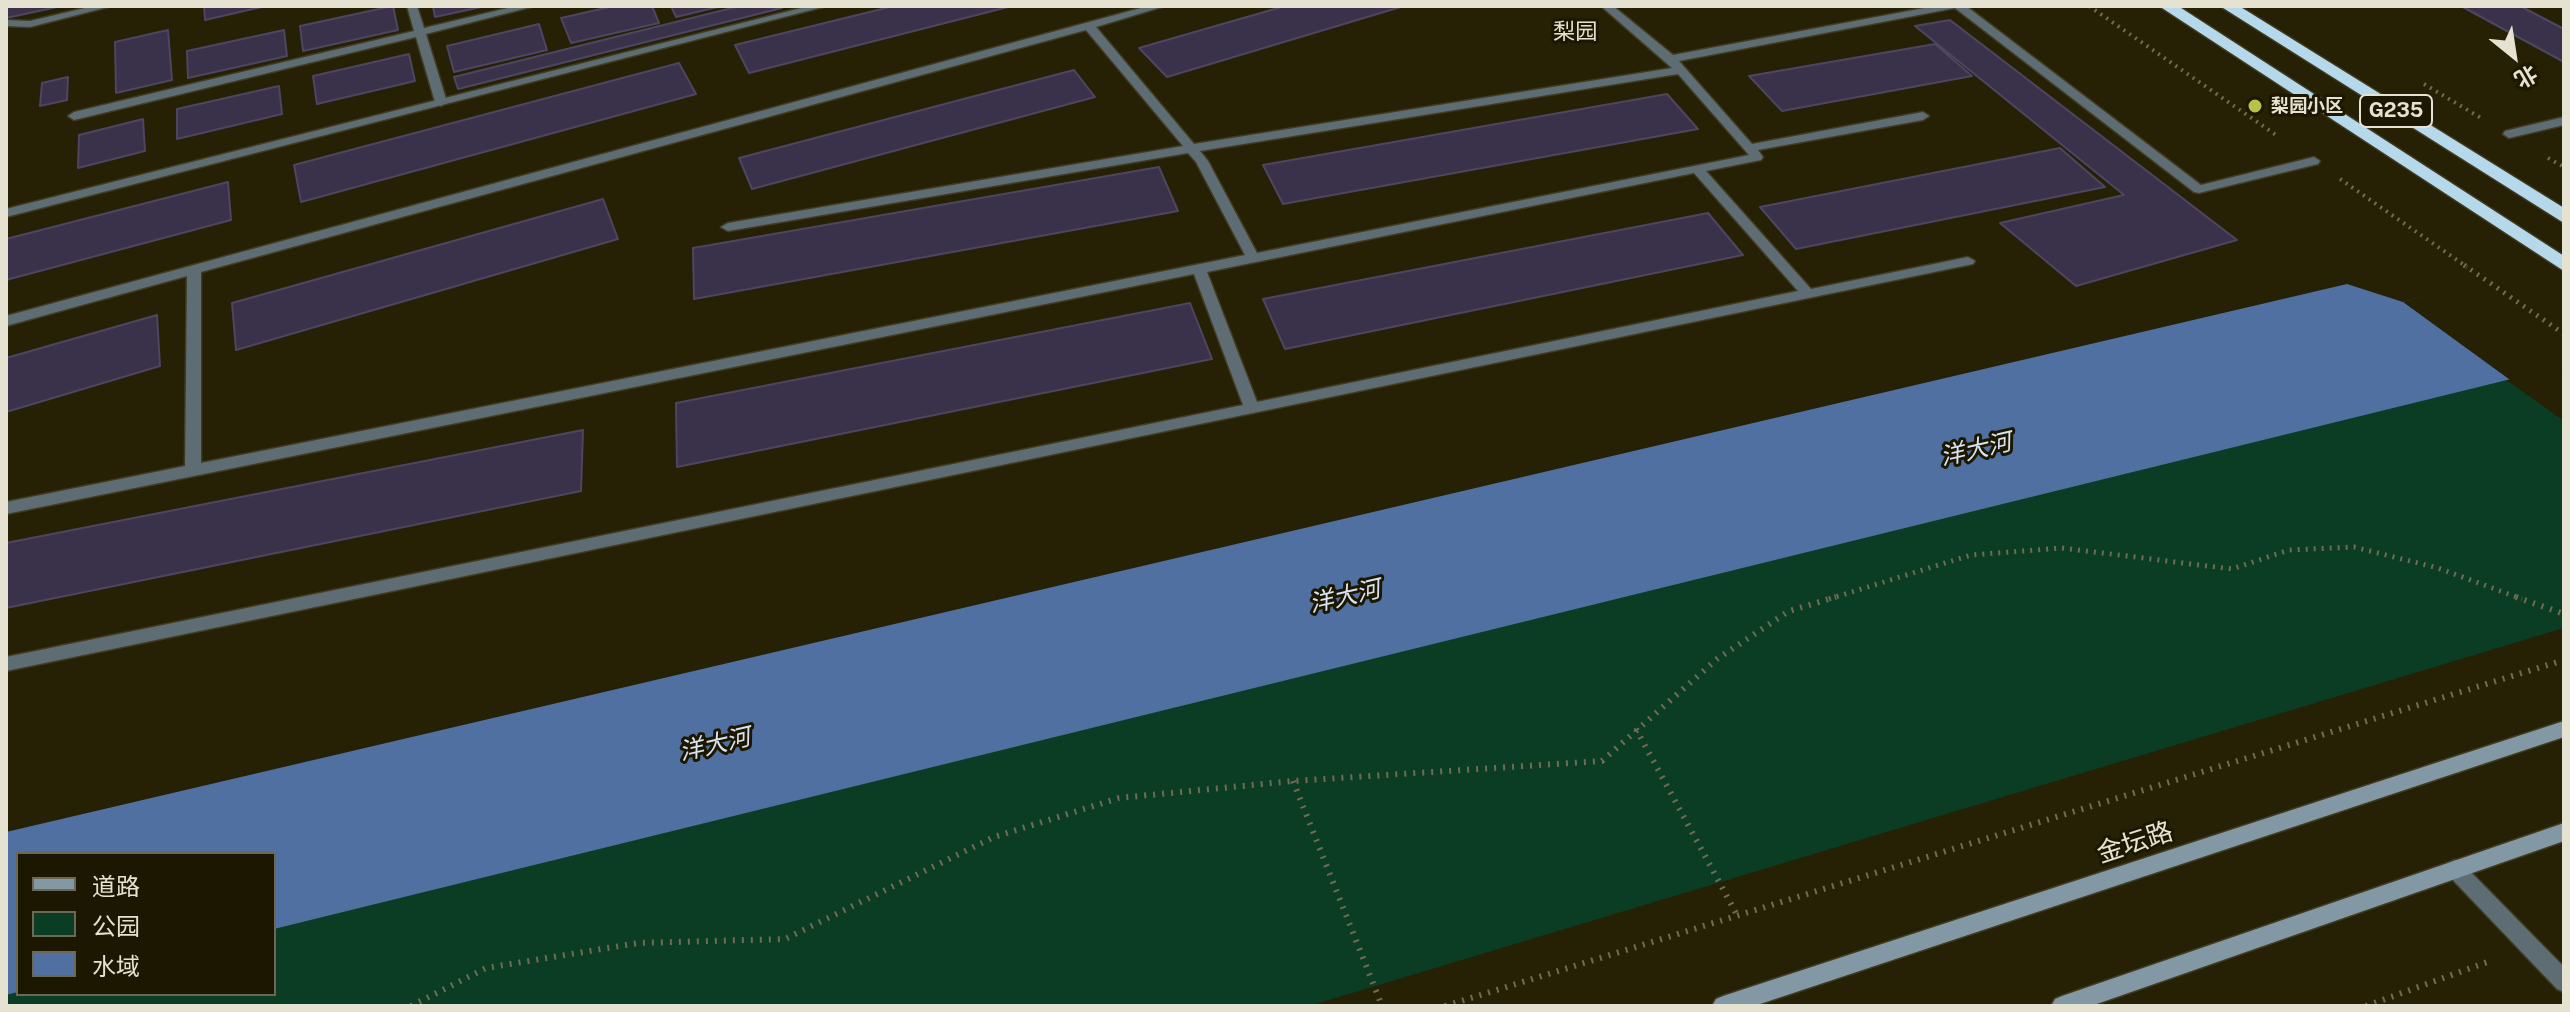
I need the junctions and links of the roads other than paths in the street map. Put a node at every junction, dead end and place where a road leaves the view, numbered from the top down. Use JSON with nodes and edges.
{"nodes":[{"id":1,"x":107,"y":6,"type":"edge"},
{"id":2,"x":412,"y":6,"type":"edge"},
{"id":3,"x":530,"y":6,"type":"edge"},
{"id":4,"x":822,"y":6,"type":"edge"},
{"id":5,"x":1160,"y":6,"type":"edge"},
{"id":6,"x":1606,"y":6,"type":"edge"},
{"id":7,"x":1952,"y":6,"type":"edge"},
{"id":8,"x":1959,"y":6,"type":"edge"},
{"id":9,"x":2167,"y":6,"type":"edge"},
{"id":10,"x":2228,"y":6,"type":"edge"},
{"id":11,"x":803,"y":8,"type":"edge"},
{"id":12,"x":6,"y":23,"type":"edge"},
{"id":13,"x":1089,"y":26,"type":"junction"},
{"id":14,"x":420,"y":32,"type":"junction"},
{"id":15,"x":1676,"y":64,"type":"junction"},
{"id":16,"x":441,"y":102,"type":"junction"},
{"id":17,"x":74,"y":116,"type":"dead end"},
{"id":18,"x":1923,"y":116,"type":"dead end"},
{"id":19,"x":2564,"y":121,"type":"edge"},
{"id":20,"x":2509,"y":134,"type":"road end"},
{"id":21,"x":1748,"y":148,"type":"junction"},
{"id":22,"x":1191,"y":149,"type":"junction"},
{"id":23,"x":2314,"y":161,"type":"dead end"},
{"id":24,"x":1697,"y":169,"type":"junction"},
{"id":25,"x":6,"y":213,"type":"edge"},
{"id":26,"x":2564,"y":217,"type":"edge"},
{"id":27,"x":728,"y":227,"type":"dead end"},
{"id":28,"x":1253,"y":258,"type":"junction"},
{"id":29,"x":1968,"y":261,"type":"dead end"},
{"id":30,"x":2564,"y":265,"type":"edge"},
{"id":31,"x":194,"y":269,"type":"junction"},
{"id":32,"x":1199,"y":269,"type":"junction"},
{"id":33,"x":1807,"y":293,"type":"junction"},
{"id":34,"x":6,"y":321,"type":"edge"},
{"id":35,"x":1252,"y":408,"type":"junction"},
{"id":36,"x":193,"y":470,"type":"junction"},
{"id":37,"x":6,"y":508,"type":"edge"},
{"id":38,"x":6,"y":664,"type":"edge"},
{"id":39,"x":2564,"y":729,"type":"edge"},
{"id":40,"x":2564,"y":832,"type":"edge"},
{"id":41,"x":2455,"y":869,"type":"junction"},
{"id":42,"x":2564,"y":982,"type":"edge"},
{"id":43,"x":1723,"y":1006,"type":"edge"},
{"id":44,"x":2062,"y":1006,"type":"edge"}],
"edges":[{"from":1,"to":12,"type":"street"},
{"from":2,"to":14,"type":"street"},
{"from":3,"to":14,"type":"street"},
{"from":4,"to":11,"type":"street"},
{"from":5,"to":13,"type":"street"},
{"from":6,"to":15,"type":"street"},
{"from":7,"to":15,"type":"street"},
{"from":8,"to":23,"type":"street"},
{"from":9,"to":30,"type":"highway","number":"G235"},
{"from":10,"to":26,"type":"highway","number":"G235"},
{"from":11,"to":16,"type":"street"},
{"from":13,"to":22,"type":"street"},
{"from":13,"to":31,"type":"street"},
{"from":14,"to":16,"type":"street"},
{"from":14,"to":17,"type":"street"},
{"from":15,"to":21,"type":"street"},
{"from":15,"to":22,"type":"street"},
{"from":16,"to":25,"type":"street"},
{"from":18,"to":21,"type":"street"},
{"from":19,"to":20,"type":"street"},
{"from":21,"to":24,"type":"street"},
{"from":22,"to":27,"type":"street"},
{"from":22,"to":28,"type":"street"},
{"from":24,"to":28,"type":"street"},
{"from":24,"to":33,"type":"street"},
{"from":28,"to":32,"type":"street"},
{"from":29,"to":33,"type":"street"},
{"from":31,"to":34,"type":"street"},
{"from":31,"to":36,"type":"street"},
{"from":32,"to":35,"type":"street"},
{"from":32,"to":36,"type":"street"},
{"from":33,"to":35,"type":"street"},
{"from":35,"to":38,"type":"street"},
{"from":36,"to":37,"type":"street"},
{"from":39,"to":43,"type":"street","name":"金坛路"},
{"from":40,"to":41,"type":"street"},
{"from":41,"to":42,"type":"street"},
{"from":41,"to":44,"type":"street"}]}
